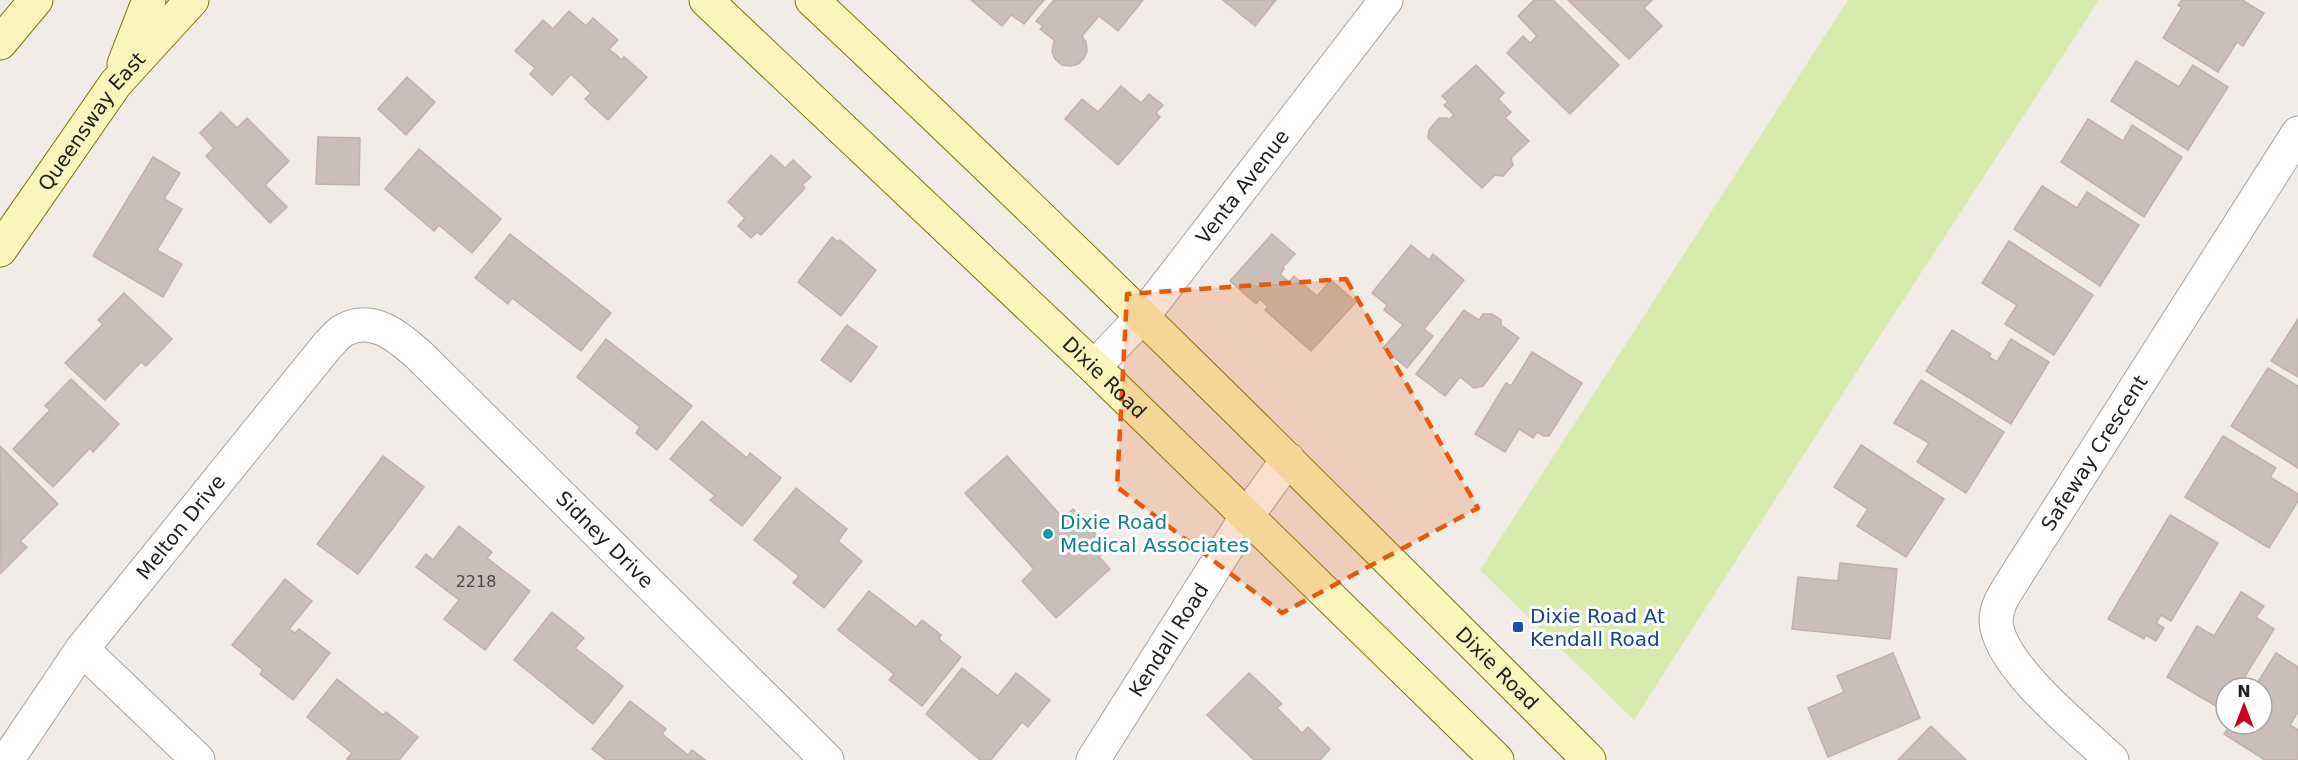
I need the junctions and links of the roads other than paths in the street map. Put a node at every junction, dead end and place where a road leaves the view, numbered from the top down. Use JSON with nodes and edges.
{"nodes":[{"id":1,"x":36,"y":0,"type":"edge"},
{"id":2,"x":149,"y":0,"type":"edge"},
{"id":3,"x":192,"y":0,"type":"edge"},
{"id":4,"x":706,"y":0,"type":"edge"},
{"id":5,"x":812,"y":0,"type":"edge"},
{"id":6,"x":1386,"y":0,"type":"edge"},
{"id":7,"x":0,"y":43,"type":"edge"},
{"id":8,"x":116,"y":83,"type":"junction"},
{"id":9,"x":2298,"y":133,"type":"edge"},
{"id":10,"x":0,"y":250,"type":"edge"},
{"id":11,"x":1143,"y":316,"type":"junction"},
{"id":12,"x":377,"y":326,"type":"joint"},
{"id":13,"x":1094,"y":367,"type":"junction"},
{"id":14,"x":1288,"y":459,"type":"junction"},
{"id":15,"x":1247,"y":516,"type":"junction"},
{"id":16,"x":82,"y":649,"type":"junction"},
{"id":17,"x":7,"y":760,"type":"edge"},
{"id":18,"x":198,"y":760,"type":"edge"},
{"id":19,"x":827,"y":760,"type":"edge"},
{"id":20,"x":1093,"y":760,"type":"edge"},
{"id":21,"x":1497,"y":760,"type":"edge"},
{"id":22,"x":1589,"y":760,"type":"edge"},
{"id":23,"x":2112,"y":760,"type":"edge"}],
"edges":[{"from":1,"to":7,"type":"main road"},
{"from":2,"to":8,"type":"main road"},
{"from":3,"to":8,"type":"main road","name":"Queensway East"},
{"from":4,"to":13,"type":"main road","name":"Dixie Road"},
{"from":5,"to":11,"type":"main road","name":"Dixie Road"},
{"from":6,"to":11,"type":"street","name":"Venta Avenue"},
{"from":8,"to":10,"type":"main road","name":"Queensway East"},
{"from":9,"to":23,"type":"street","name":"Safeway Crescent"},
{"from":11,"to":13,"type":"street","name":"Venta Avenue"},
{"from":11,"to":14,"type":"main road","name":"Dixie Road"},
{"from":12,"to":16,"type":"street","name":"Melton Drive"},
{"from":12,"to":19,"type":"street","name":"Sidney Drive"},
{"from":13,"to":15,"type":"main road","name":"Dixie Road"},
{"from":14,"to":15,"type":"street","name":"Kendall Road"},
{"from":14,"to":22,"type":"main road","name":"Dixie Road"},
{"from":15,"to":20,"type":"street","name":"Kendall Road"},
{"from":15,"to":21,"type":"main road","name":"Dixie Road"},
{"from":16,"to":17,"type":"street","name":"Melton Drive"},
{"from":16,"to":18,"type":"street"}]}
